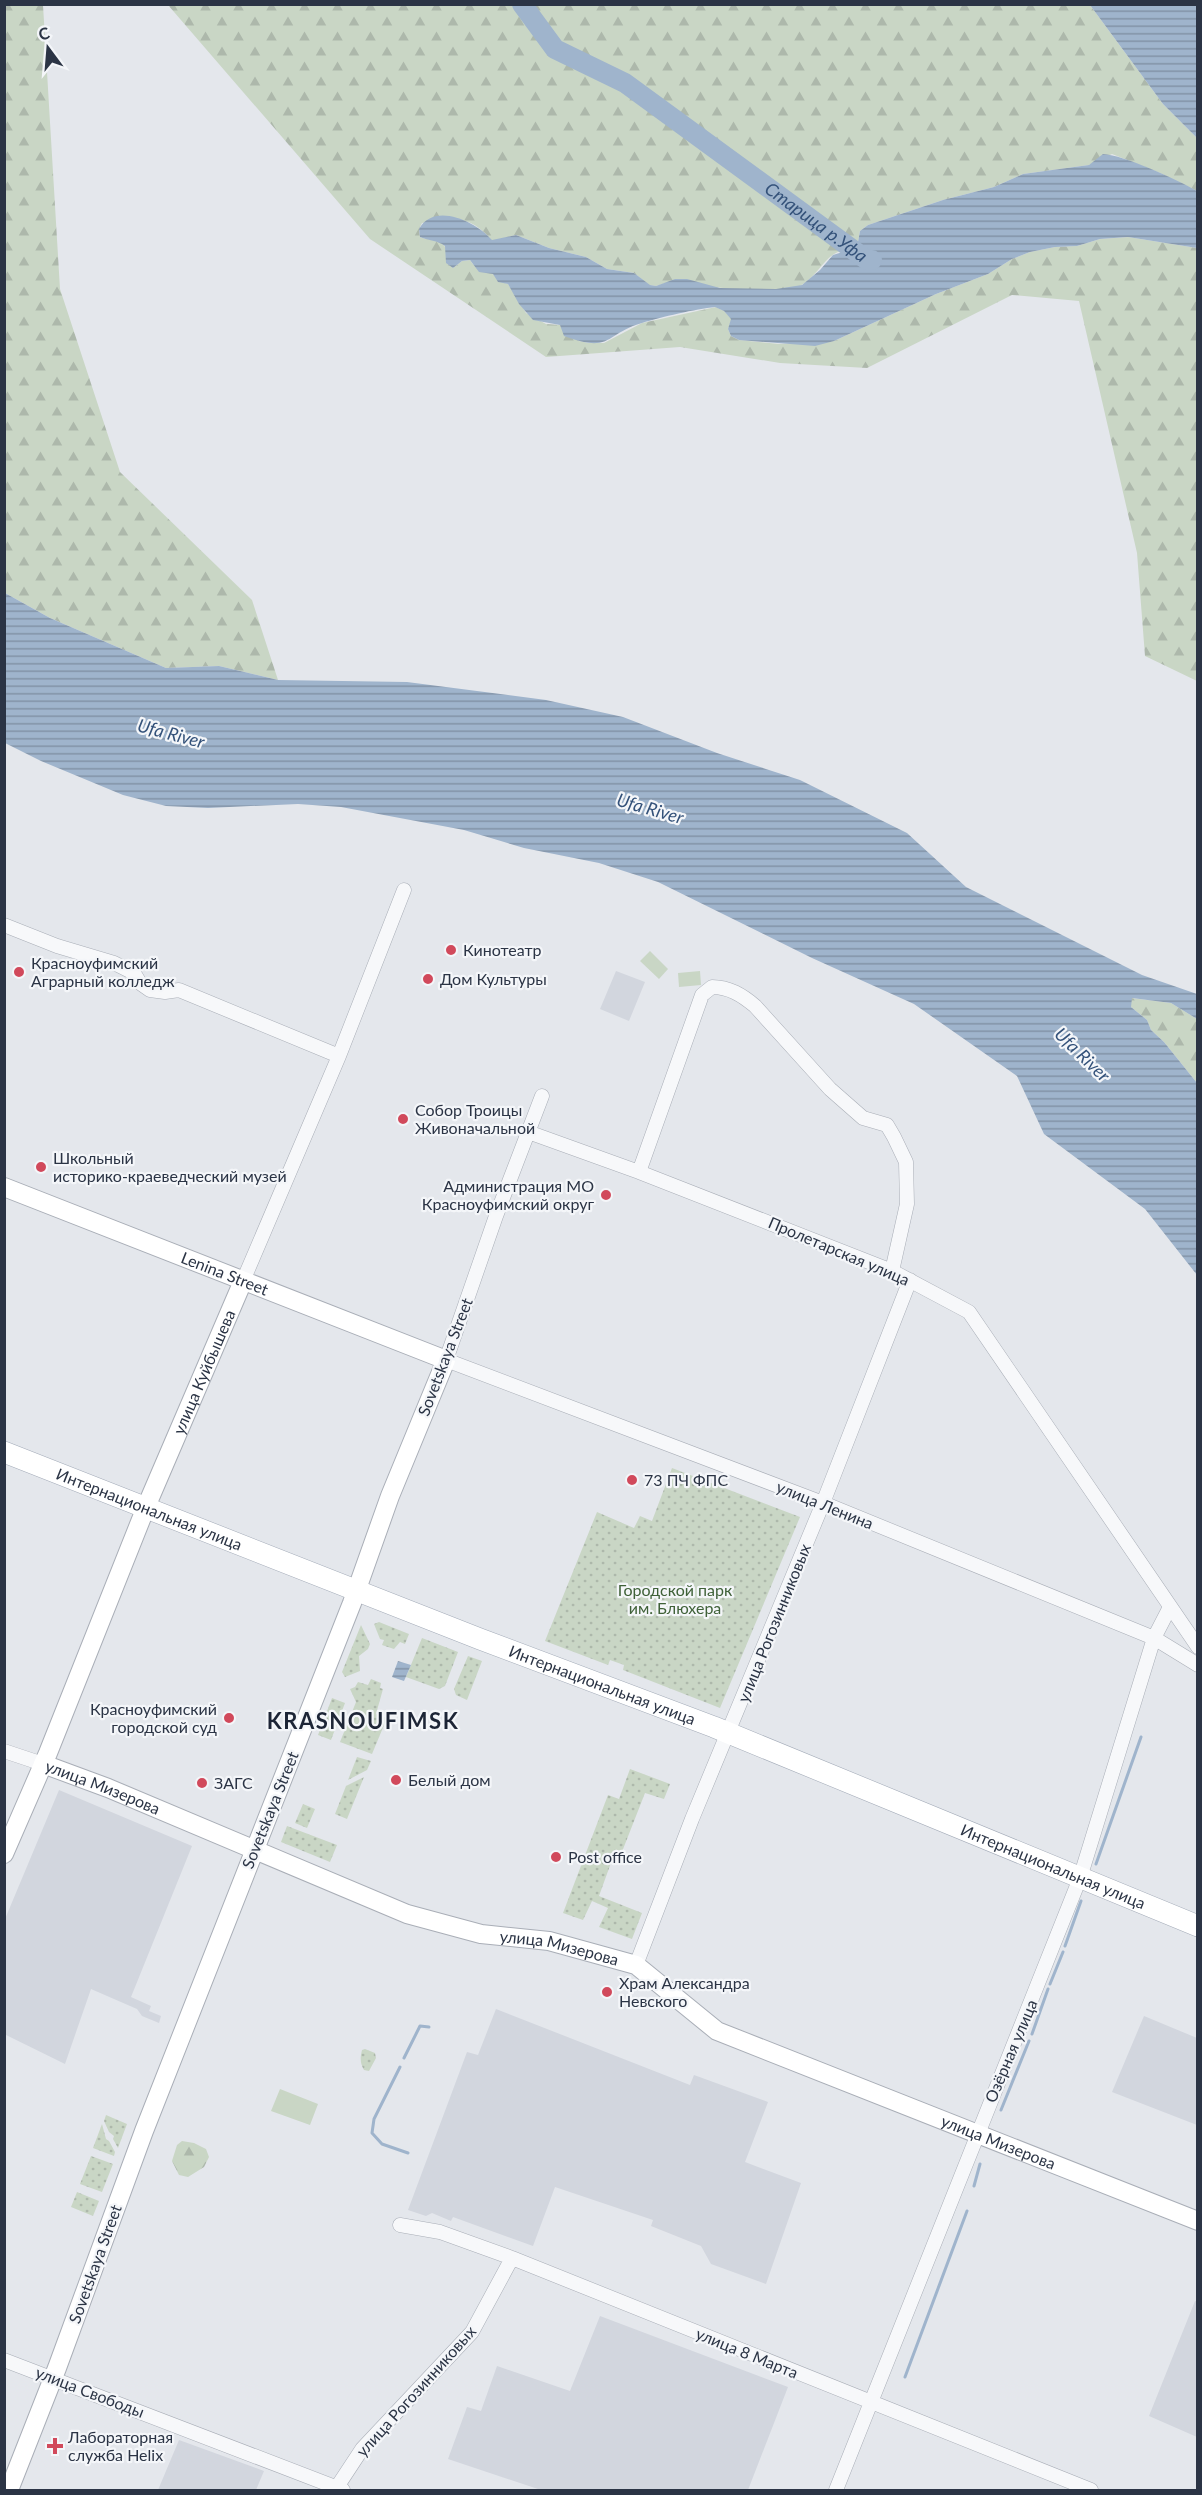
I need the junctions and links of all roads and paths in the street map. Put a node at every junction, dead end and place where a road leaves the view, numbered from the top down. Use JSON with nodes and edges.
{"nodes":[{"id":1,"x":404,"y":890,"type":"dead end"},
{"id":2,"x":4,"y":925,"type":"edge"},
{"id":3,"x":339,"y":1056,"type":"junction"},
{"id":4,"x":542,"y":1096,"type":"dead end"},
{"id":5,"x":528,"y":1132,"type":"junction"},
{"id":6,"x":639,"y":1172,"type":"junction"},
{"id":7,"x":4,"y":1187,"type":"edge"},
{"id":8,"x":892,"y":1271,"type":"junction"},
{"id":9,"x":910,"y":1280,"type":"junction"},
{"id":10,"x":243,"y":1281,"type":"junction"},
{"id":11,"x":446,"y":1359,"type":"junction"},
{"id":12,"x":4,"y":1452,"type":"edge"},
{"id":13,"x":823,"y":1503,"type":"junction"},
{"id":14,"x":146,"y":1507,"type":"junction"},
{"id":15,"x":356,"y":1589,"type":"junction"},
{"id":16,"x":1170,"y":1607,"type":"junction"},
{"id":17,"x":1154,"y":1638,"type":"junction"},
{"id":18,"x":1197,"y":1647,"type":"edge"},
{"id":19,"x":1197,"y":1665,"type":"edge"},
{"id":20,"x":729,"y":1734,"type":"junction"},
{"id":21,"x":4,"y":1751,"type":"edge"},
{"id":22,"x":43,"y":1764,"type":"junction"},
{"id":23,"x":255,"y":1851,"type":"junction"},
{"id":24,"x":4,"y":1854,"type":"edge"},
{"id":25,"x":1080,"y":1878,"type":"junction"},
{"id":26,"x":1197,"y":1926,"type":"edge"},
{"id":27,"x":636,"y":1965,"type":"junction"},
{"id":28,"x":978,"y":2135,"type":"junction"},
{"id":29,"x":1197,"y":2221,"type":"edge"},
{"id":30,"x":400,"y":2224,"type":"dead end"},
{"id":31,"x":512,"y":2258,"type":"junction"},
{"id":32,"x":4,"y":2360,"type":"edge"},
{"id":33,"x":53,"y":2378,"type":"junction"},
{"id":34,"x":871,"y":2403,"type":"junction"},
{"id":35,"x":338,"y":2489,"type":"edge"},
{"id":36,"x":9,"y":2490,"type":"edge"},
{"id":37,"x":836,"y":2490,"type":"edge"},
{"id":38,"x":1091,"y":2490,"type":"edge"}],
"edges":[{"from":1,"to":3,"type":"street","name":"улица Куйбышева"},
{"from":2,"to":3,"type":"street"},
{"from":3,"to":10,"type":"street","name":"улица Куйбышева"},
{"from":4,"to":5,"type":"street","name":"Sovetskaya Street"},
{"from":5,"to":6,"type":"street","name":"Пролетарская улица"},
{"from":5,"to":11,"type":"street","name":"Sovetskaya Street"},
{"from":6,"to":8,"type":"street","name":"Пролетарская улица"},
{"from":6,"to":8,"type":"street"},
{"from":7,"to":10,"type":"main road","name":"Lenina Street"},
{"from":8,"to":9,"type":"street","name":"Пролетарская улица"},
{"from":9,"to":13,"type":"street","name":"улица Рогозинниковых"},
{"from":9,"to":16,"type":"street","name":"Пролетарская улица"},
{"from":10,"to":11,"type":"main road","name":"Lenina Street"},
{"from":10,"to":14,"type":"main road","name":"улица Куйбышева"},
{"from":11,"to":13,"type":"street","name":"улица Ленина"},
{"from":11,"to":15,"type":"main road","name":"Sovetskaya Street"},
{"from":12,"to":14,"type":"main road","name":"Интернациональная улица"},
{"from":13,"to":17,"type":"street","name":"улица Ленина"},
{"from":13,"to":20,"type":"street","name":"улица Рогозинниковых"},
{"from":14,"to":15,"type":"main road","name":"Интернациональная улица"},
{"from":14,"to":22,"type":"main road","name":"улица Куйбышева"},
{"from":15,"to":20,"type":"main road","name":"Интернациональная улица"},
{"from":15,"to":23,"type":"main road","name":"Sovetskaya Street"},
{"from":16,"to":17,"type":"street","name":"Озёрная улица"},
{"from":16,"to":18,"type":"street","name":"Пролетарская улица"},
{"from":17,"to":19,"type":"street","name":"улица Ленина"},
{"from":17,"to":25,"type":"street","name":"Озёрная улица"},
{"from":20,"to":25,"type":"main road","name":"Интернациональная улица"},
{"from":20,"to":27,"type":"street","name":"улица Рогозинниковых"},
{"from":21,"to":22,"type":"street","name":"улица Мизерова"},
{"from":22,"to":23,"type":"main road","name":"улица Мизерова"},
{"from":22,"to":24,"type":"main road","name":"улица Куйбышева"},
{"from":23,"to":27,"type":"main road","name":"улица Мизерова"},
{"from":23,"to":33,"type":"main road","name":"Sovetskaya Street"},
{"from":25,"to":26,"type":"main road","name":"Интернациональная улица"},
{"from":25,"to":28,"type":"street","name":"Озёрная улица"},
{"from":27,"to":28,"type":"main road","name":"улица Мизерова"},
{"from":28,"to":29,"type":"main road","name":"улица Мизерова"},
{"from":28,"to":34,"type":"street","name":"Озёрная улица"},
{"from":30,"to":31,"type":"street","name":"улица 8 Марта"},
{"from":31,"to":34,"type":"street","name":"улица 8 Марта"},
{"from":31,"to":35,"type":"street","name":"улица Рогозинниковых"},
{"from":32,"to":33,"type":"street","name":"улица Свободы"},
{"from":33,"to":35,"type":"street","name":"улица Свободы"},
{"from":33,"to":36,"type":"main road","name":"Sovetskaya Street"},
{"from":34,"to":37,"type":"street","name":"Озёрная улица"},
{"from":34,"to":38,"type":"street","name":"улица 8 Марта"}]}
